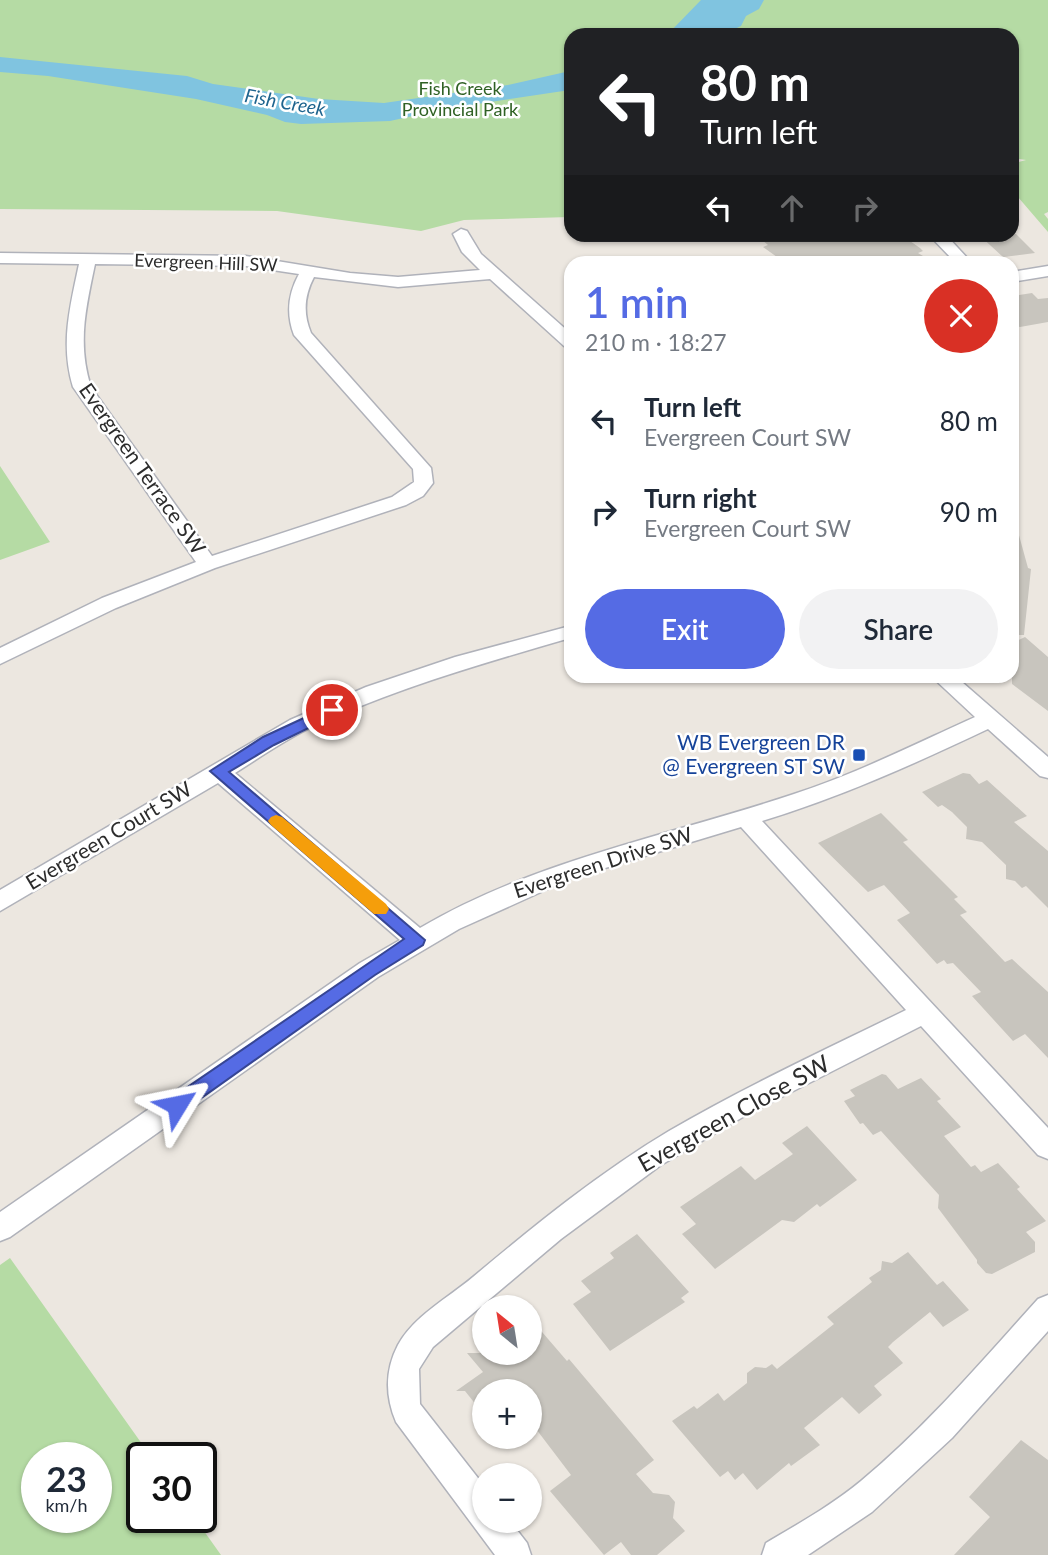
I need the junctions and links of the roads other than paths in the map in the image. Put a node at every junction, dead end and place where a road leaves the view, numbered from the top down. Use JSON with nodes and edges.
{"nodes":[{"id":1,"x":461,"y":234,"type":"dead end"},
{"id":2,"x":944,"y":242,"type":"edge"},
{"id":3,"x":957,"y":256,"type":"edge"},
{"id":4,"x":0,"y":258,"type":"edge"},
{"id":5,"x":89,"y":259,"type":"junction"},
{"id":6,"x":309,"y":271,"type":"junction"},
{"id":7,"x":1048,"y":271,"type":"edge"},
{"id":8,"x":495,"y":274,"type":"junction"},
{"id":9,"x":1019,"y":276,"type":"edge"},
{"id":10,"x":564,"y":337,"type":"edge"},
{"id":11,"x":208,"y":564,"type":"junction"},
{"id":12,"x":564,"y":633,"type":"edge"},
{"id":13,"x":0,"y":657,"type":"edge"},
{"id":14,"x":950,"y":683,"type":"edge"},
{"id":15,"x":990,"y":719,"type":"junction"},
{"id":16,"x":218,"y":771,"type":"junction"},
{"id":17,"x":1048,"y":771,"type":"edge"},
{"id":18,"x":746,"y":818,"type":"junction"},
{"id":19,"x":0,"y":902,"type":"edge"},
{"id":20,"x":417,"y":940,"type":"junction"},
{"id":21,"x":924,"y":1013,"type":"junction"},
{"id":22,"x":1048,"y":1147,"type":"edge"},
{"id":23,"x":0,"y":1228,"type":"edge"},
{"id":24,"x":1048,"y":1309,"type":"edge"},
{"id":25,"x":472,"y":1497,"type":"edge"},
{"id":26,"x":499,"y":1533,"type":"edge"},
{"id":27,"x":515,"y":1555,"type":"edge"},
{"id":28,"x":778,"y":1555,"type":"edge"}],
"edges":[{"from":1,"to":8,"type":"street"},
{"from":2,"to":3,"type":"street"},
{"from":4,"to":5,"type":"street","name":"Evergreen Hill SW"},
{"from":5,"to":6,"type":"street","name":"Evergreen Hill SW"},
{"from":5,"to":11,"type":"street","name":"Evergreen Terrace SW"},
{"from":6,"to":8,"type":"street","name":"Evergreen Hill SW"},
{"from":6,"to":11,"type":"street","name":"Evergreen Terrace SW"},
{"from":7,"to":9,"type":"street"},
{"from":8,"to":10,"type":"street"},
{"from":11,"to":13,"type":"street"},
{"from":12,"to":16,"type":"street","name":"Evergreen Court SW"},
{"from":14,"to":15,"type":"street"},
{"from":15,"to":17,"type":"street"},
{"from":15,"to":18,"type":"street","name":"Evergreen Drive SW"},
{"from":16,"to":19,"type":"street","name":"Evergreen Court SW"},
{"from":16,"to":20,"type":"street"},
{"from":18,"to":20,"type":"street","name":"Evergreen Drive SW"},
{"from":18,"to":21,"type":"street"},
{"from":20,"to":23,"type":"street","name":"Evergreen Drive SW"},
{"from":21,"to":22,"type":"street"},
{"from":21,"to":25,"type":"street","name":"Evergreen Close SW"},
{"from":24,"to":28,"type":"street"},
{"from":26,"to":27,"type":"street"}]}
